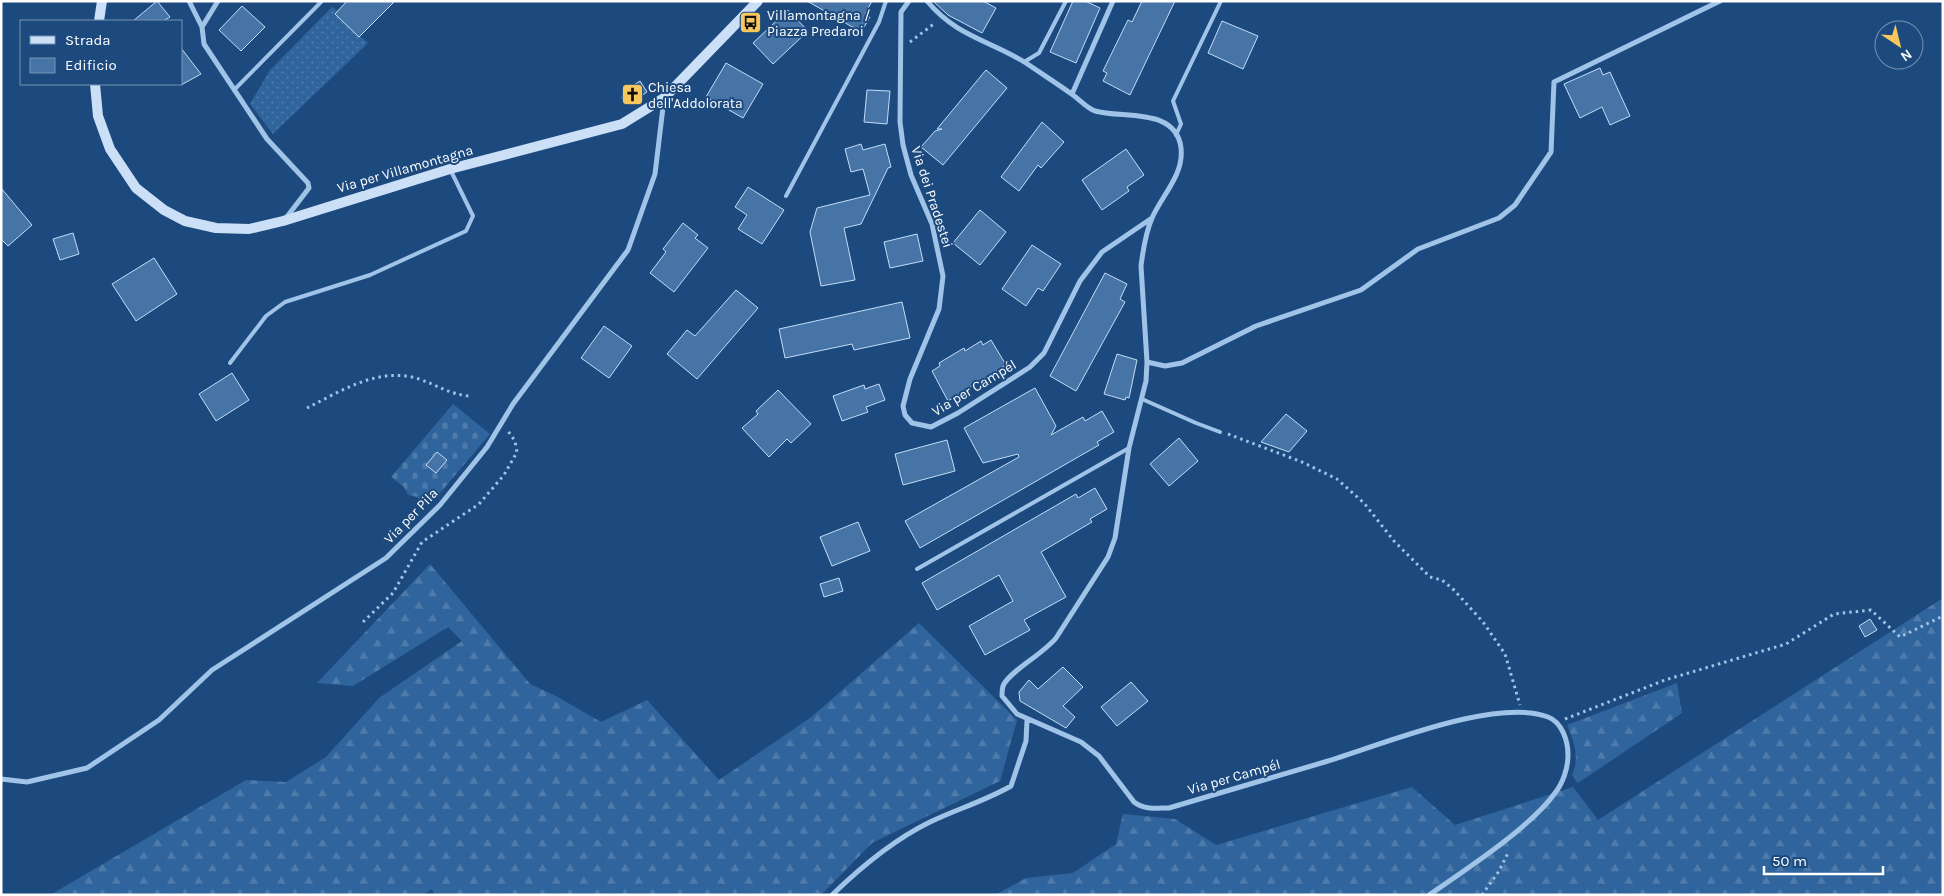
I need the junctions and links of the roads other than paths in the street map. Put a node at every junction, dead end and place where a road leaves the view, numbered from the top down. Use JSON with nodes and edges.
{"nodes":[{"id":1,"x":102,"y":1,"type":"edge"},
{"id":2,"x":189,"y":1,"type":"edge"},
{"id":3,"x":218,"y":1,"type":"edge"},
{"id":4,"x":322,"y":1,"type":"edge"},
{"id":5,"x":758,"y":1,"type":"edge"},
{"id":6,"x":886,"y":1,"type":"edge"},
{"id":7,"x":909,"y":1,"type":"edge"},
{"id":8,"x":1066,"y":1,"type":"edge"},
{"id":9,"x":1113,"y":1,"type":"edge"},
{"id":10,"x":1221,"y":1,"type":"edge"},
{"id":11,"x":1720,"y":1,"type":"edge"},
{"id":12,"x":930,"y":2,"type":"edge"},
{"id":13,"x":99,"y":20,"type":"edge"},
{"id":14,"x":202,"y":27,"type":"junction"},
{"id":15,"x":1024,"y":62,"type":"junction"},
{"id":16,"x":95,"y":85,"type":"edge"},
{"id":17,"x":234,"y":90,"type":"junction"},
{"id":18,"x":1072,"y":94,"type":"junction"},
{"id":19,"x":664,"y":98,"type":"junction"},
{"id":20,"x":1176,"y":135,"type":"junction"},
{"id":21,"x":450,"y":169,"type":"junction"},
{"id":22,"x":786,"y":196,"type":"dead end"},
{"id":23,"x":1152,"y":218,"type":"junction"},
{"id":24,"x":283,"y":221,"type":"junction"},
{"id":25,"x":1147,"y":362,"type":"junction"},
{"id":26,"x":230,"y":363,"type":"dead end"},
{"id":27,"x":1142,"y":399,"type":"junction"},
{"id":28,"x":912,"y":423,"type":"joint"},
{"id":29,"x":1220,"y":432,"type":"road end"},
{"id":30,"x":1129,"y":448,"type":"junction"},
{"id":31,"x":917,"y":569,"type":"dead end"},
{"id":32,"x":1027,"y":720,"type":"junction"},
{"id":33,"x":1,"y":779,"type":"edge"},
{"id":34,"x":832,"y":895,"type":"edge"},
{"id":35,"x":1429,"y":895,"type":"edge"}],
"edges":[{"from":1,"to":13,"type":"street"},
{"from":2,"to":14,"type":"street"},
{"from":3,"to":14,"type":"street"},
{"from":4,"to":17,"type":"lane"},
{"from":5,"to":19,"type":"street","name":"Via per Villamontagna"},
{"from":6,"to":22,"type":"lane"},
{"from":7,"to":28,"type":"street","name":"Via dei Pradestei"},
{"from":8,"to":15,"type":"lane"},
{"from":9,"to":18,"type":"street"},
{"from":10,"to":20,"type":"lane","name":"Via per Campél"},
{"from":11,"to":25,"type":"street"},
{"from":12,"to":15,"type":"street"},
{"from":14,"to":17,"type":"street"},
{"from":15,"to":18,"type":"street"},
{"from":16,"to":24,"type":"street","name":"Via per Villamontagna"},
{"from":17,"to":24,"type":"street"},
{"from":18,"to":20,"type":"street"},
{"from":19,"to":21,"type":"street","name":"Via per Villamontagna"},
{"from":19,"to":33,"type":"street","name":"Via per Pila"},
{"from":20,"to":23,"type":"street","name":"Via per Campél"},
{"from":21,"to":24,"type":"street","name":"Via per Villamontagna"},
{"from":21,"to":26,"type":"lane"},
{"from":23,"to":25,"type":"street","name":"Via per Campél"},
{"from":23,"to":28,"type":"street","name":"Via per Campél"},
{"from":25,"to":27,"type":"street","name":"Via per Campél"},
{"from":27,"to":29,"type":"lane"},
{"from":27,"to":30,"type":"street","name":"Via per Campél"},
{"from":30,"to":31,"type":"lane"},
{"from":30,"to":32,"type":"street","name":"Via per Campél"},
{"from":32,"to":34,"type":"street"},
{"from":32,"to":35,"type":"street","name":"Via per Campél"}]}
